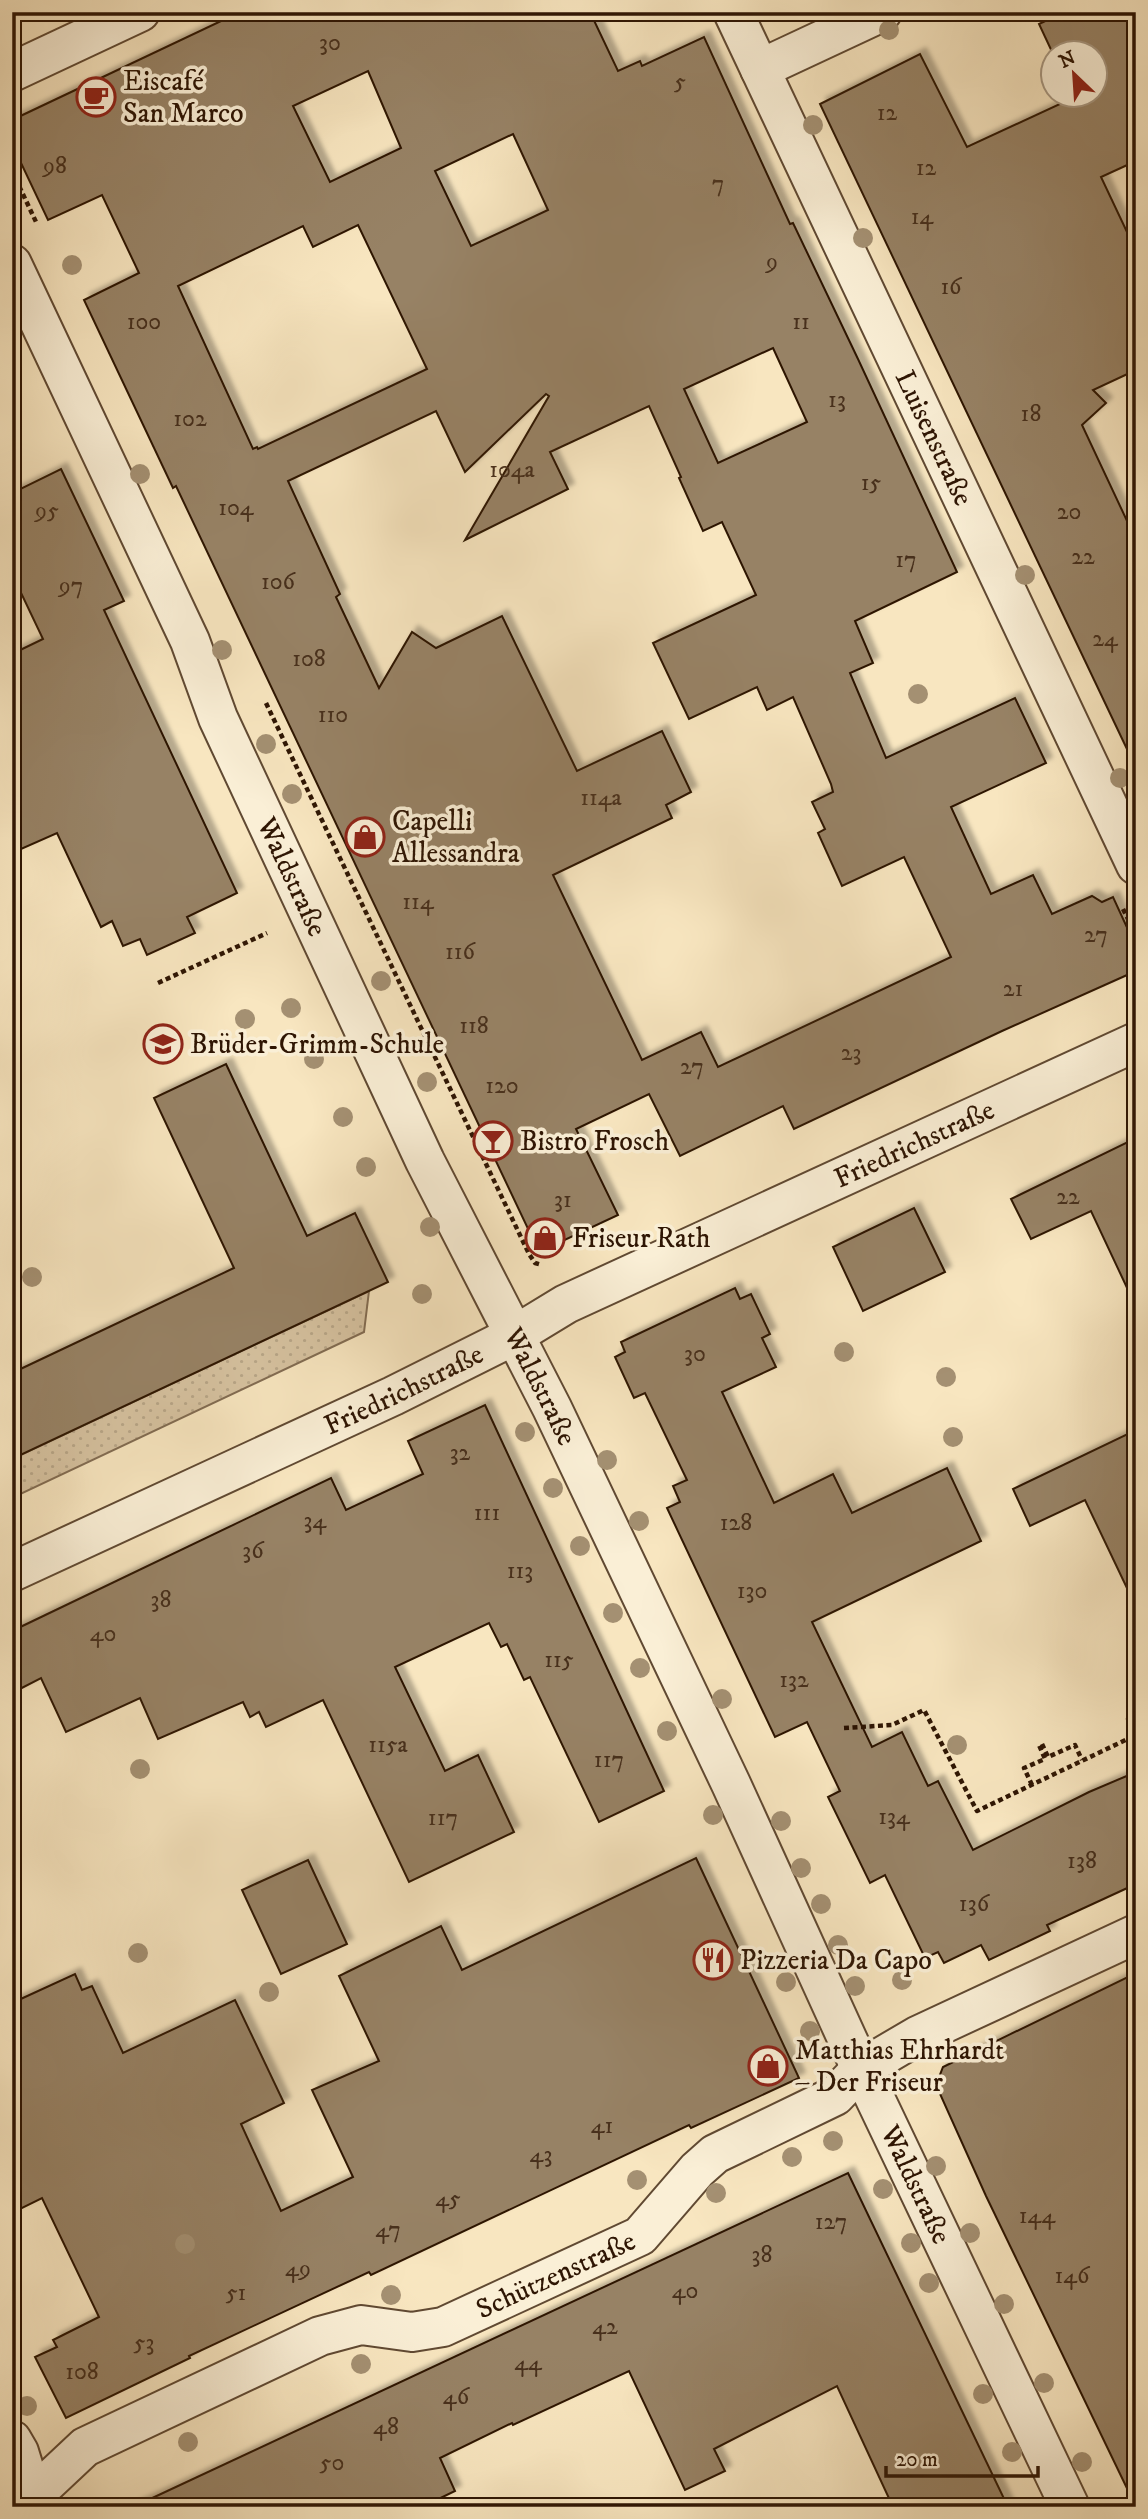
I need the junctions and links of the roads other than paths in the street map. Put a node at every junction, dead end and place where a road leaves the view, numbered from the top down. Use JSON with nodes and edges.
{"nodes":[{"id":1,"x":140,"y":12,"type":"edge"},
{"id":2,"x":733,"y":12,"type":"edge"},
{"id":3,"x":882,"y":12,"type":"edge"},
{"id":4,"x":760,"y":69,"type":"junction"},
{"id":5,"x":12,"y":72,"type":"edge"},
{"id":6,"x":12,"y":264,"type":"edge"},
{"id":7,"x":1136,"y":865,"type":"edge"},
{"id":8,"x":1136,"y":1042,"type":"edge"},
{"id":9,"x":515,"y":1335,"type":"junction"},
{"id":10,"x":12,"y":1572,"type":"edge"},
{"id":11,"x":1136,"y":1934,"type":"edge"},
{"id":12,"x":861,"y":2069,"type":"junction"},
{"id":13,"x":12,"y":2440,"type":"edge"},
{"id":14,"x":30,"y":2503,"type":"edge"},
{"id":15,"x":1070,"y":2507,"type":"edge"}],
"edges":[{"from":1,"to":5,"type":"street"},
{"from":2,"to":4,"type":"street","name":"Luisenstraße"},
{"from":3,"to":4,"type":"street"},
{"from":4,"to":7,"type":"street","name":"Luisenstraße"},
{"from":6,"to":9,"type":"street","name":"Waldstraße"},
{"from":8,"to":9,"type":"street","name":"Friedrichstraße"},
{"from":9,"to":10,"type":"street","name":"Friedrichstraße"},
{"from":9,"to":12,"type":"street","name":"Waldstraße"},
{"from":11,"to":12,"type":"street","name":"Schützenstraße"},
{"from":12,"to":14,"type":"street","name":"Schützenstraße"},
{"from":12,"to":15,"type":"street","name":"Waldstraße"},
{"from":13,"to":14,"type":"street"}]}
